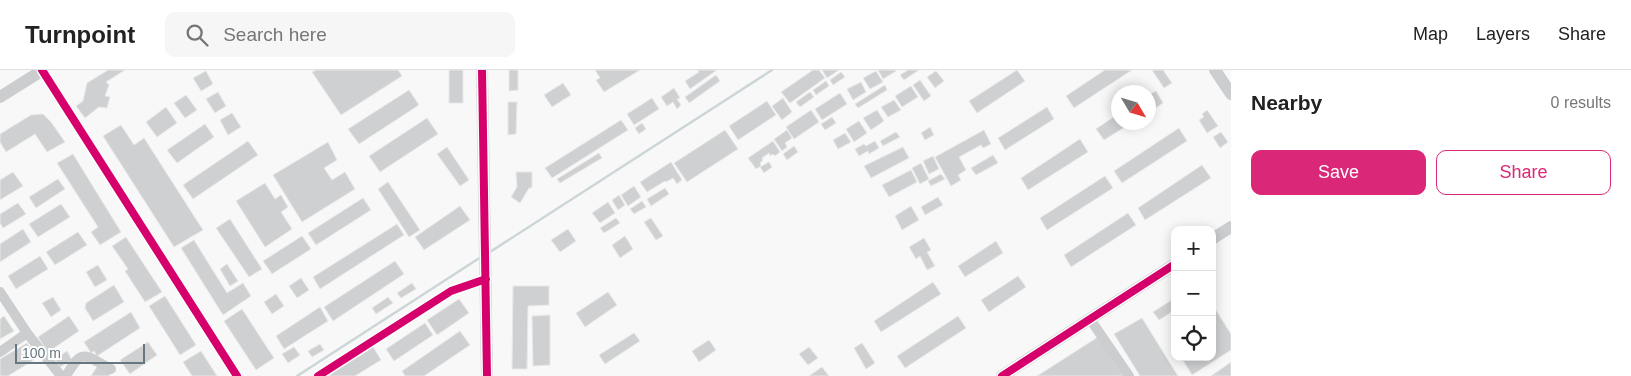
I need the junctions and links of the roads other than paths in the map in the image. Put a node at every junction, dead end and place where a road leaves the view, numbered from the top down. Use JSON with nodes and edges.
{"nodes":[{"id":1,"x":43,"y":70,"type":"edge"},
{"id":2,"x":482,"y":70,"type":"edge"},
{"id":3,"x":1215,"y":70,"type":"edge"},
{"id":4,"x":1231,"y":94,"type":"edge"},
{"id":5,"x":0,"y":97,"type":"edge"},
{"id":6,"x":1231,"y":227,"type":"edge"},
{"id":7,"x":1216,"y":236,"type":"edge"},
{"id":8,"x":1171,"y":267,"type":"edge"},
{"id":9,"x":486,"y":279,"type":"junction"},
{"id":10,"x":0,"y":292,"type":"edge"},
{"id":11,"x":1090,"y":319,"type":"junction"},
{"id":12,"x":27,"y":333,"type":"junction"},
{"id":13,"x":0,"y":352,"type":"edge"},
{"id":14,"x":111,"y":370,"type":"dead end"},
{"id":15,"x":61,"y":376,"type":"edge"},
{"id":16,"x":66,"y":376,"type":"edge"},
{"id":17,"x":237,"y":376,"type":"edge"},
{"id":18,"x":318,"y":376,"type":"edge"},
{"id":19,"x":487,"y":376,"type":"edge"},
{"id":20,"x":1002,"y":376,"type":"edge"},
{"id":21,"x":1129,"y":376,"type":"edge"}],
"edges":[{"from":1,"to":5,"type":"street"},
{"from":1,"to":17,"type":"street"},
{"from":2,"to":9,"type":"street"},
{"from":3,"to":4,"type":"street"},
{"from":6,"to":7,"type":"street"},
{"from":8,"to":11,"type":"street"},
{"from":9,"to":18,"type":"street"},
{"from":9,"to":19,"type":"street"},
{"from":10,"to":12,"type":"street"},
{"from":11,"to":20,"type":"street"},
{"from":11,"to":21,"type":"street"},
{"from":12,"to":13,"type":"street"},
{"from":12,"to":15,"type":"street"},
{"from":14,"to":16,"type":"street"}]}
